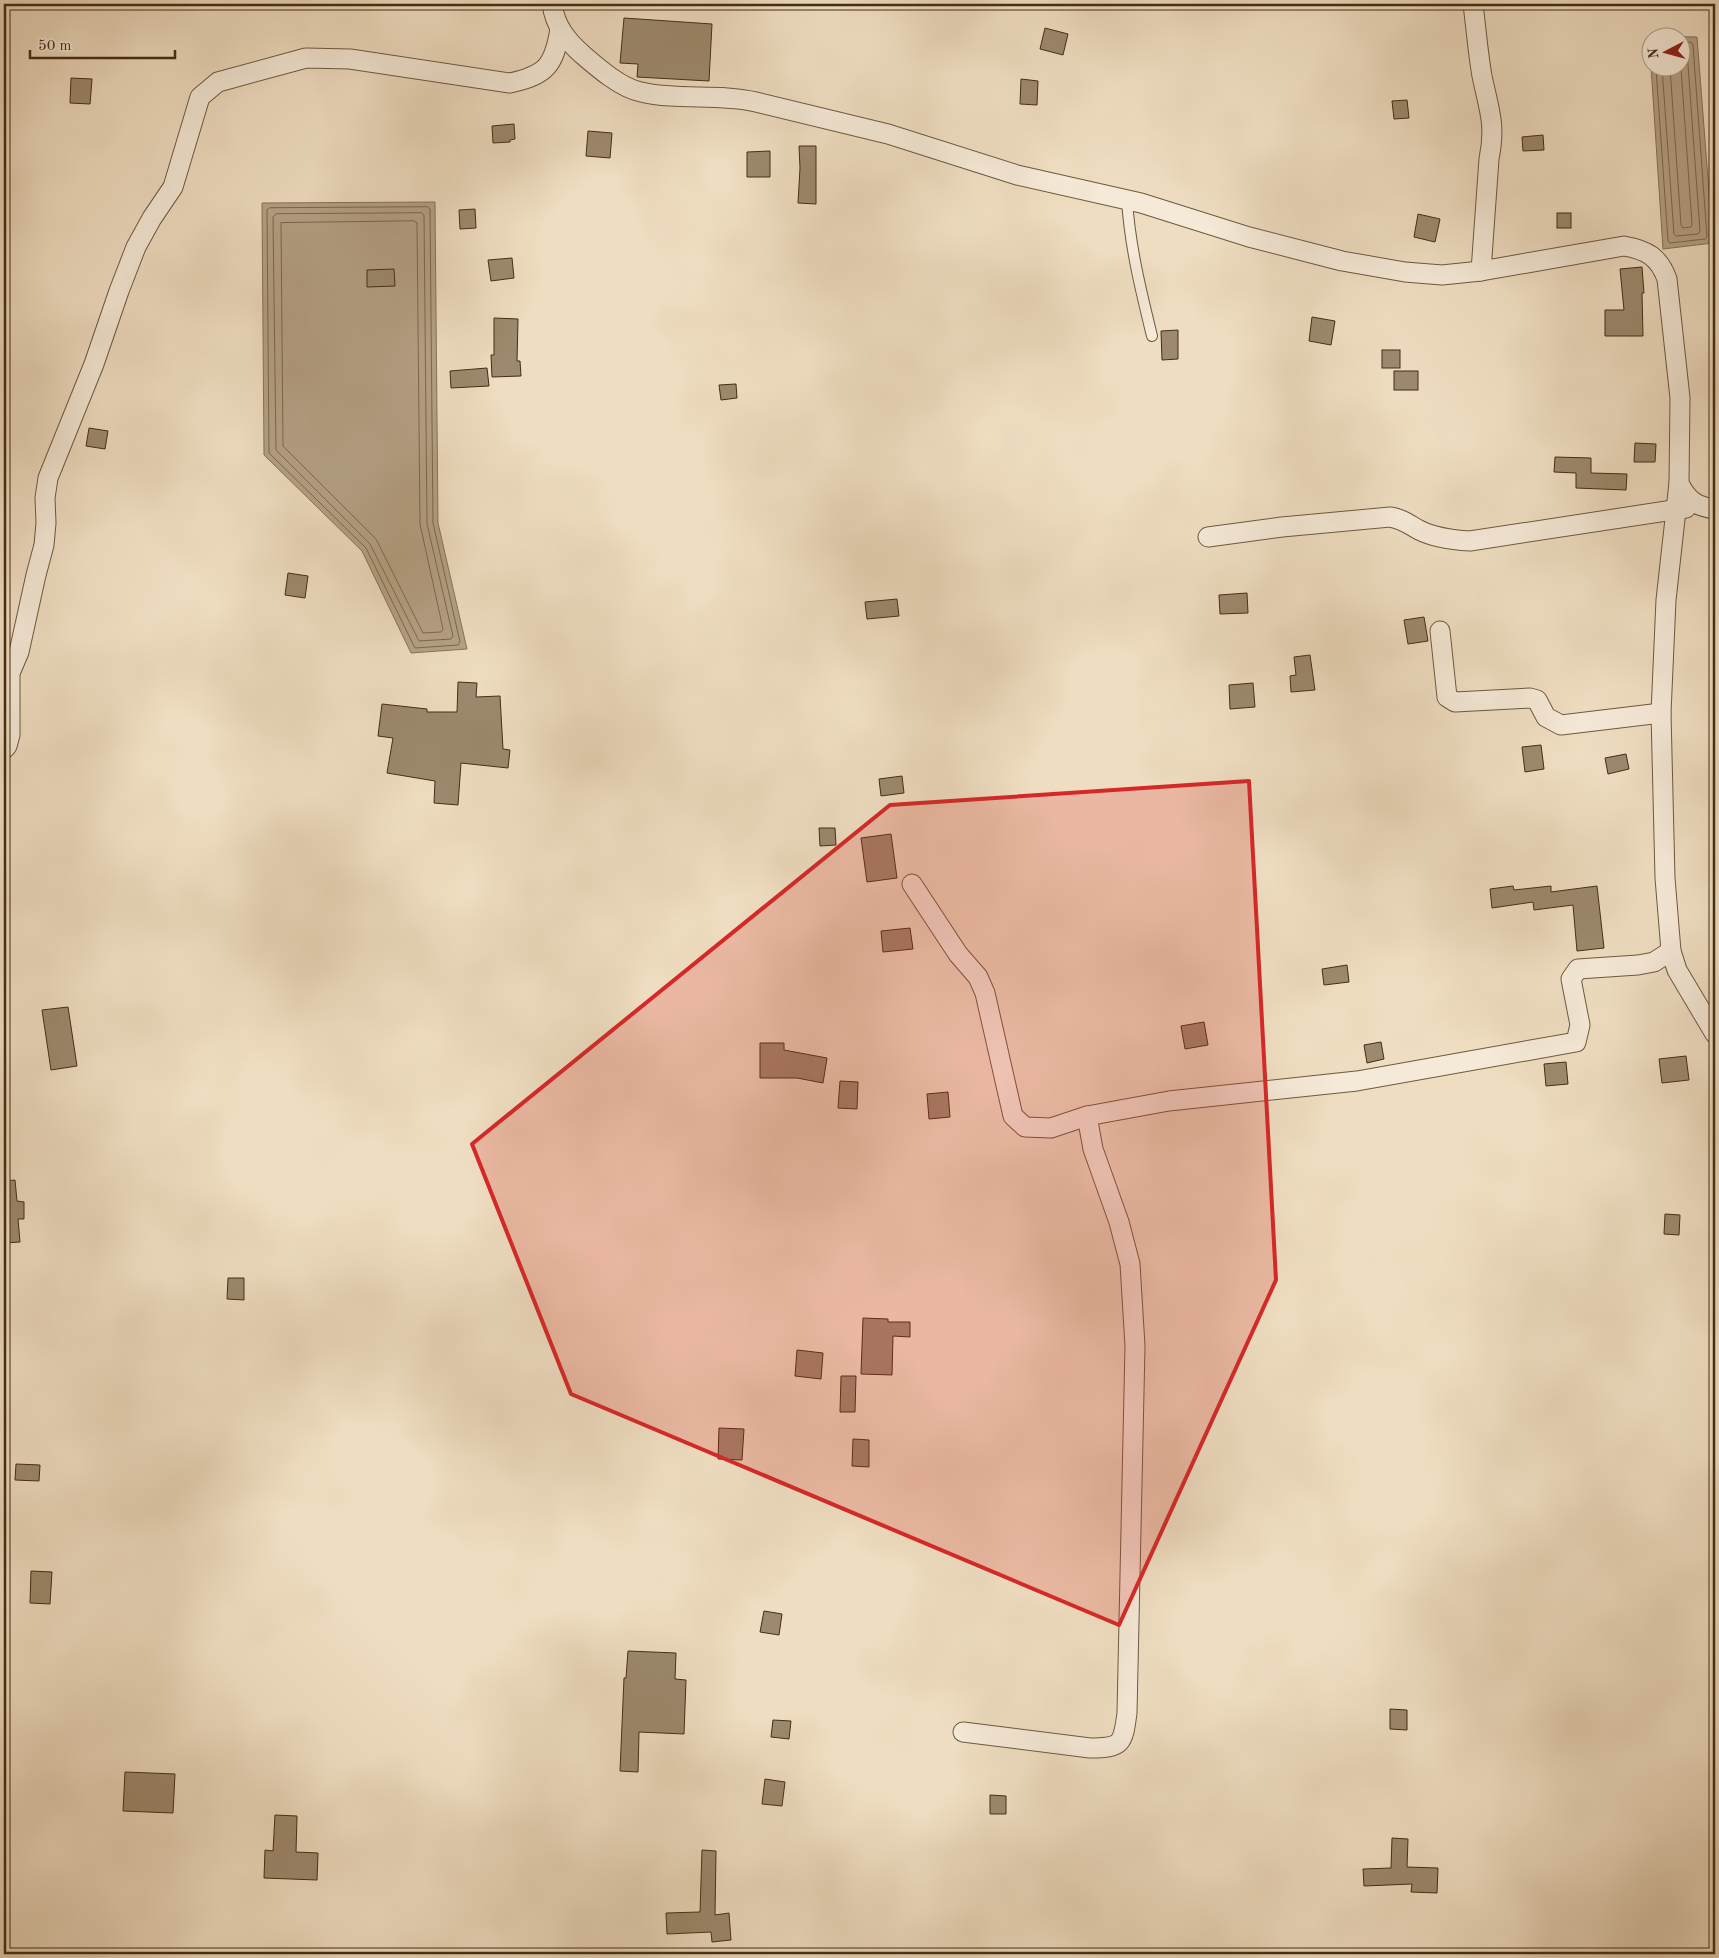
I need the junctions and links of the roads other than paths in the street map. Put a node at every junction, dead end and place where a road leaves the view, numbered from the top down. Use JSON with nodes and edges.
{"nodes":[{"id":1,"x":552,"y":4,"type":"edge"},
{"id":2,"x":1473,"y":4,"type":"edge"},
{"id":3,"x":560,"y":29,"type":"junction"},
{"id":4,"x":1127,"y":200,"type":"junction"},
{"id":5,"x":1481,"y":271,"type":"junction"},
{"id":6,"x":1152,"y":336,"type":"dead end"},
{"id":7,"x":1679,"y":483,"type":"junction"},
{"id":8,"x":1706,"y":508,"type":"edge"},
{"id":9,"x":1675,"y":510,"type":"junction"},
{"id":10,"x":1208,"y":537,"type":"dead end"},
{"id":11,"x":1440,"y":631,"type":"dead end"},
{"id":12,"x":1661,"y":713,"type":"junction"},
{"id":13,"x":4,"y":749,"type":"edge"},
{"id":14,"x":912,"y":884,"type":"dead end"},
{"id":15,"x":1671,"y":951,"type":"junction"},
{"id":16,"x":1715,"y":1034,"type":"edge"},
{"id":17,"x":1086,"y":1116,"type":"junction"},
{"id":18,"x":963,"y":1732,"type":"dead end"}],
"edges":[{"from":1,"to":3,"type":"street"},
{"from":2,"to":5,"type":"street"},
{"from":3,"to":4,"type":"street"},
{"from":3,"to":13,"type":"street"},
{"from":4,"to":5,"type":"street"},
{"from":4,"to":6,"type":"lane"},
{"from":5,"to":7,"type":"street"},
{"from":7,"to":8,"type":"street"},
{"from":7,"to":9,"type":"street"},
{"from":8,"to":9,"type":"street"},
{"from":9,"to":10,"type":"street"},
{"from":9,"to":12,"type":"street"},
{"from":11,"to":12,"type":"street"},
{"from":12,"to":15,"type":"street"},
{"from":14,"to":17,"type":"street"},
{"from":15,"to":16,"type":"street"},
{"from":15,"to":17,"type":"street"},
{"from":17,"to":18,"type":"street"}]}
